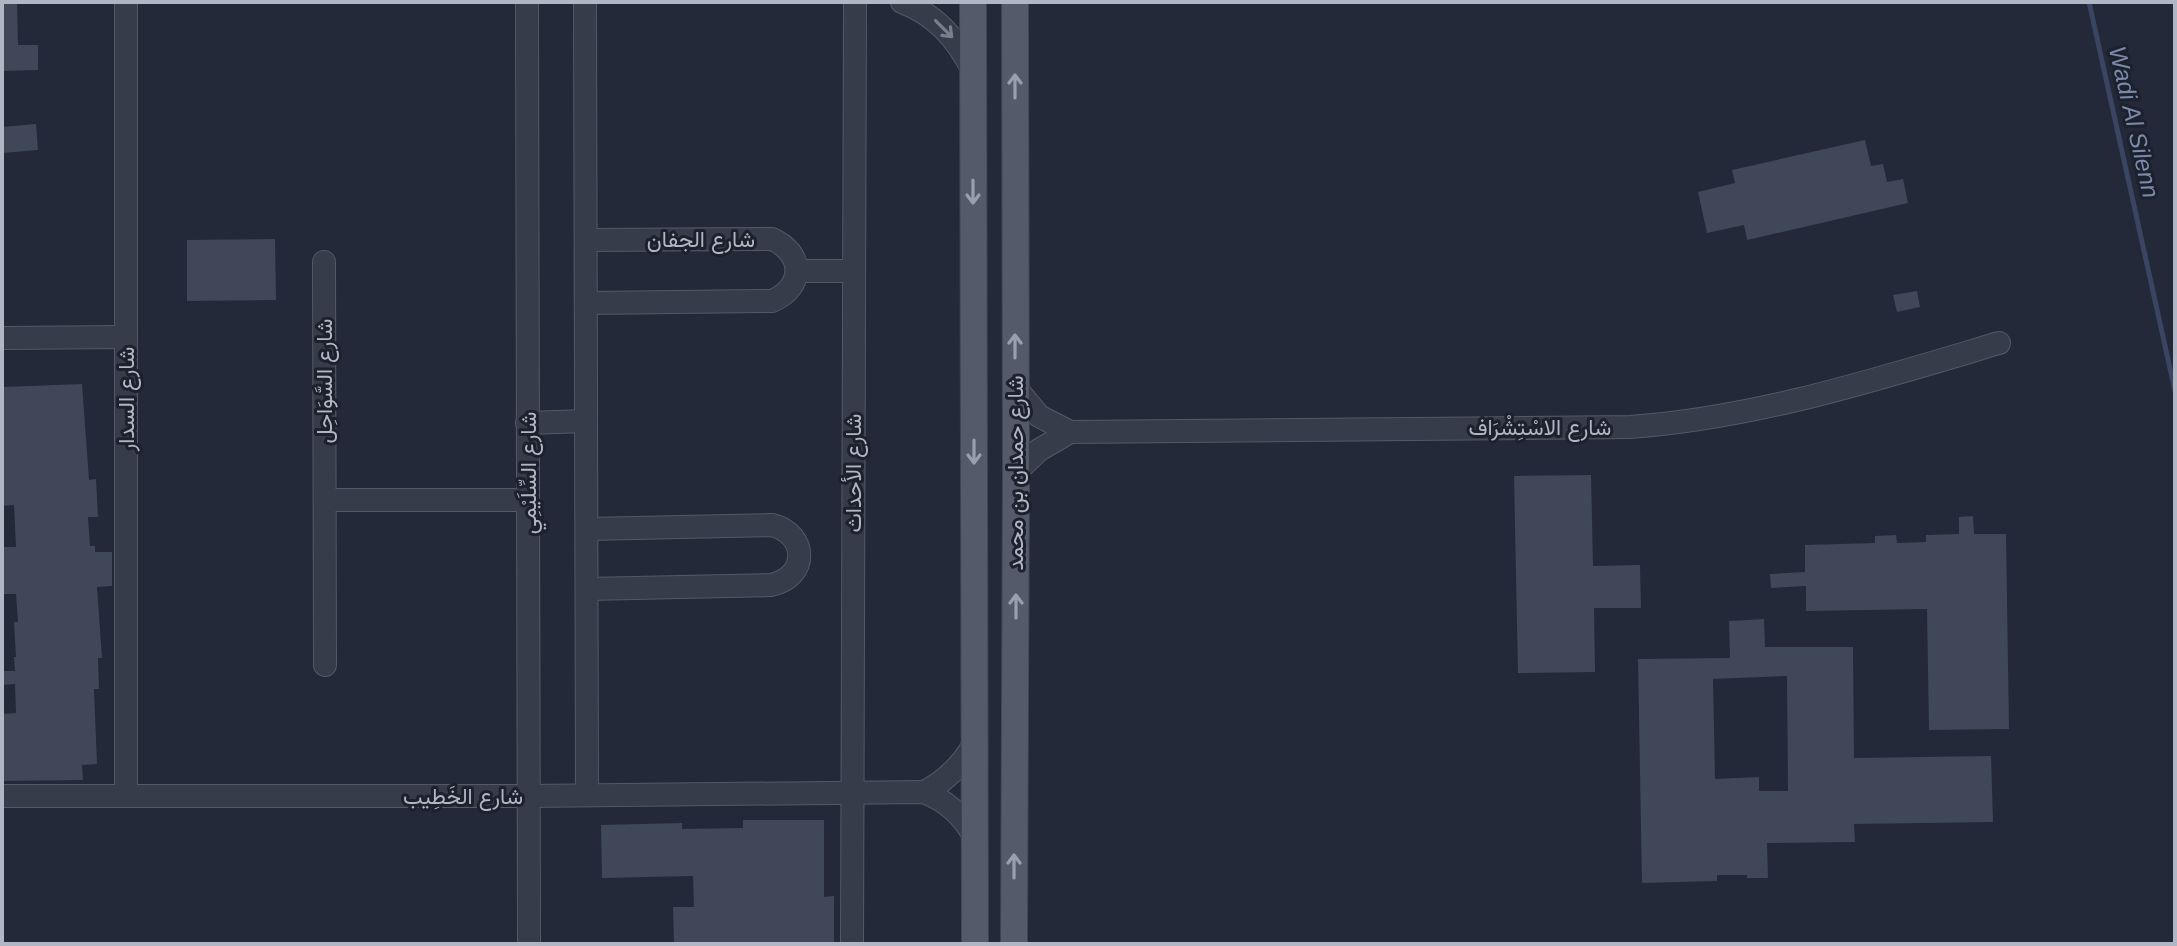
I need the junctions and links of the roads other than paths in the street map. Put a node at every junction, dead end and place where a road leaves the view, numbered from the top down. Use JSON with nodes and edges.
{"nodes":[{"id":1,"x":126,"y":2,"type":"edge"},
{"id":2,"x":527,"y":2,"type":"edge"},
{"id":3,"x":585,"y":2,"type":"edge"},
{"id":4,"x":855,"y":2,"type":"edge"},
{"id":5,"x":902,"y":2,"type":"edge"},
{"id":6,"x":973,"y":2,"type":"edge"},
{"id":7,"x":1015,"y":2,"type":"edge"},
{"id":8,"x":973,"y":71,"type":"junction"},
{"id":9,"x":586,"y":240,"type":"junction"},
{"id":10,"x":324,"y":262,"type":"dead end"},
{"id":11,"x":797,"y":271,"type":"junction"},
{"id":12,"x":854,"y":271,"type":"junction"},
{"id":13,"x":586,"y":303,"type":"junction"},
{"id":14,"x":126,"y":337,"type":"junction"},
{"id":15,"x":2,"y":338,"type":"edge"},
{"id":16,"x":1999,"y":343,"type":"dead end"},
{"id":17,"x":1015,"y":387,"type":"junction"},
{"id":18,"x":586,"y":421,"type":"junction"},
{"id":19,"x":527,"y":423,"type":"junction"},
{"id":20,"x":1070,"y":432,"type":"junction"},
{"id":21,"x":1016,"y":472,"type":"junction"},
{"id":22,"x":325,"y":500,"type":"junction"},
{"id":23,"x":528,"y":500,"type":"junction"},
{"id":24,"x":587,"y":529,"type":"junction"},
{"id":25,"x":587,"y":589,"type":"junction"},
{"id":26,"x":325,"y":665,"type":"dead end"},
{"id":27,"x":974,"y":744,"type":"junction"},
{"id":28,"x":924,"y":792,"type":"junction"},
{"id":29,"x":852,"y":793,"type":"junction"},
{"id":30,"x":126,"y":795,"type":"junction"},
{"id":31,"x":587,"y":795,"type":"junction"},
{"id":32,"x":2,"y":796,"type":"edge"},
{"id":33,"x":528,"y":796,"type":"junction"},
{"id":34,"x":974,"y":836,"type":"junction"},
{"id":35,"x":529,"y":944,"type":"edge"},
{"id":36,"x":852,"y":944,"type":"edge"},
{"id":37,"x":975,"y":944,"type":"edge"},
{"id":38,"x":1014,"y":944,"type":"edge"}],
"edges":[{"from":1,"to":14,"type":"street","name":"شارع السدار"},
{"from":2,"to":19,"type":"street","name":"شارع السِّلَيْمِي"},
{"from":3,"to":9,"type":"street"},
{"from":4,"to":12,"type":"street","name":"شارع الأحداث"},
{"from":5,"to":8,"type":"street","one_way":true},
{"from":6,"to":8,"type":"main road","name":"شارع حمدان بن محمد"},
{"from":17,"to":7,"type":"main road","name":"شارع حمدان بن محمد","one_way":true},
{"from":8,"to":27,"type":"main road","name":"شارع حمدان بن محمد","one_way":true},
{"from":9,"to":11,"type":"street","name":"شارع الجفان"},
{"from":9,"to":13,"type":"street"},
{"from":10,"to":22,"type":"street","name":"شارع السَّوَاحِل"},
{"from":11,"to":12,"type":"street"},
{"from":11,"to":13,"type":"street"},
{"from":12,"to":29,"type":"street","name":"شارع الأحداث"},
{"from":13,"to":18,"type":"street"},
{"from":14,"to":15,"type":"street"},
{"from":14,"to":30,"type":"street","name":"شارع السدار"},
{"from":16,"to":20,"type":"street","name":"شارع الاسْتِشْرَاف"},
{"from":17,"to":20,"type":"street"},
{"from":17,"to":21,"type":"main road","name":"شارع حمدان بن محمد"},
{"from":18,"to":19,"type":"street"},
{"from":18,"to":24,"type":"street"},
{"from":19,"to":23,"type":"street","name":"شارع السِّلَيْمِي"},
{"from":20,"to":21,"type":"street"},
{"from":38,"to":21,"type":"main road","name":"شارع حمدان بن محمد","one_way":true},
{"from":22,"to":23,"type":"street"},
{"from":22,"to":26,"type":"street","name":"شارع السَّوَاحِل"},
{"from":23,"to":33,"type":"street","name":"شارع السِّلَيْمِي"},
{"from":24,"to":25,"type":"street"},
{"from":24,"to":25,"type":"street"},
{"from":25,"to":31,"type":"street"},
{"from":27,"to":28,"type":"street"},
{"from":27,"to":34,"type":"main road","name":"شارع حمدان بن محمد"},
{"from":28,"to":29,"type":"street","name":"شارع الخَطِيب"},
{"from":28,"to":34,"type":"street"},
{"from":29,"to":31,"type":"street","name":"شارع الخَطِيب"},
{"from":29,"to":36,"type":"street","name":"شارع الأحداث"},
{"from":30,"to":32,"type":"street","name":"شارع الخَطِيب"},
{"from":30,"to":33,"type":"street","name":"شارع الخَطِيب"},
{"from":31,"to":33,"type":"street","name":"شارع الخَطِيب"},
{"from":33,"to":35,"type":"street","name":"شارع السِّلَيْمِي"},
{"from":34,"to":37,"type":"main road","name":"شارع حمدان بن محمد"}]}
